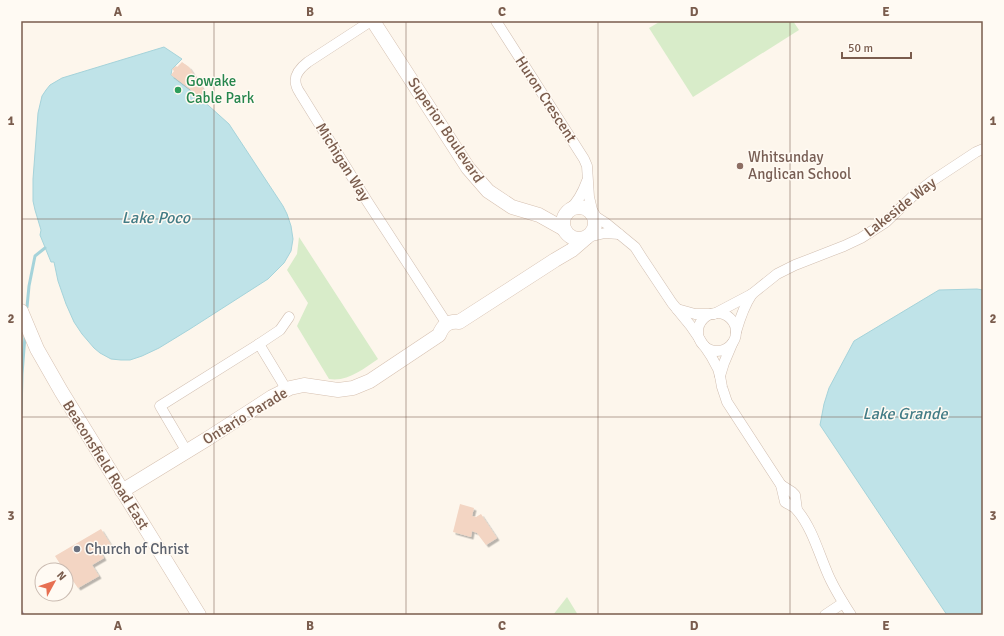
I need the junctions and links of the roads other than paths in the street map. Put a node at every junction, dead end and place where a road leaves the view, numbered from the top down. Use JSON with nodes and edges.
{"nodes":[{"id":1,"x":372,"y":21,"type":"edge"},
{"id":2,"x":496,"y":21,"type":"edge"},
{"id":3,"x":983,"y":149,"type":"edge"},
{"id":4,"x":588,"y":179,"type":"junction"},
{"id":5,"x":570,"y":209,"type":"junction"},
{"id":6,"x":539,"y":215,"type":"junction"},
{"id":7,"x":593,"y":215,"type":"junction"},
{"id":8,"x":564,"y":230,"type":"junction"},
{"id":9,"x":619,"y":234,"type":"junction"},
{"id":10,"x":587,"y":237,"type":"junction"},
{"id":11,"x":555,"y":260,"type":"junction"},
{"id":12,"x":752,"y":294,"type":"junction"},
{"id":13,"x":677,"y":309,"type":"junction"},
{"id":14,"x":21,"y":310,"type":"edge"},
{"id":15,"x":713,"y":314,"type":"junction"},
{"id":16,"x":289,"y":317,"type":"dead end"},
{"id":17,"x":447,"y":324,"type":"junction"},
{"id":18,"x":736,"y":332,"type":"junction"},
{"id":19,"x":702,"y":342,"type":"junction"},
{"id":20,"x":733,"y":343,"type":"junction"},
{"id":21,"x":259,"y":344,"type":"junction"},
{"id":22,"x":720,"y":376,"type":"junction"},
{"id":23,"x":286,"y":390,"type":"junction"},
{"id":24,"x":187,"y":452,"type":"junction"},
{"id":25,"x":122,"y":491,"type":"junction"},
{"id":26,"x":843,"y":603,"type":"junction"},
{"id":27,"x":199,"y":615,"type":"edge"},
{"id":28,"x":825,"y":615,"type":"edge"},
{"id":29,"x":851,"y":615,"type":"edge"}],
"edges":[{"from":1,"to":6,"type":"street","name":"Superior Boulevard"},
{"from":1,"to":17,"type":"street","name":"Michigan Way"},
{"from":2,"to":4,"type":"street","name":"Huron Crescent"},
{"from":3,"to":12,"type":"street","name":"Lakeside Way"},
{"from":4,"to":5,"type":"street"},
{"from":4,"to":7,"type":"street","name":"Huron Crescent"},
{"from":5,"to":6,"type":"street","name":"Superior Boulevard"},
{"from":5,"to":7,"type":"street"},
{"from":5,"to":8,"type":"street"},
{"from":6,"to":8,"type":"street","name":"Superior Boulevard"},
{"from":7,"to":9,"type":"street"},
{"from":7,"to":10,"type":"street"},
{"from":8,"to":10,"type":"street"},
{"from":8,"to":11,"type":"street"},
{"from":9,"to":10,"type":"street"},
{"from":9,"to":13,"type":"street"},
{"from":10,"to":11,"type":"street"},
{"from":11,"to":17,"type":"street"},
{"from":12,"to":15,"type":"street","name":"Lakeside Way"},
{"from":12,"to":18,"type":"street","name":"Lakeside Way"},
{"from":13,"to":15,"type":"street"},
{"from":13,"to":19,"type":"street"},
{"from":14,"to":25,"type":"street","name":"Beaconsfield Road East"},
{"from":15,"to":18,"type":"street"},
{"from":15,"to":19,"type":"street"},
{"from":16,"to":21,"type":"street"},
{"from":17,"to":23,"type":"street","name":"Ontario Parade"},
{"from":18,"to":20,"type":"street"},
{"from":19,"to":20,"type":"street"},
{"from":19,"to":22,"type":"street"},
{"from":20,"to":22,"type":"street"},
{"from":21,"to":23,"type":"street"},
{"from":21,"to":24,"type":"street"},
{"from":22,"to":26,"type":"street"},
{"from":23,"to":24,"type":"street","name":"Ontario Parade"},
{"from":24,"to":25,"type":"street","name":"Ontario Parade"},
{"from":25,"to":27,"type":"street","name":"Beaconsfield Road East"},
{"from":26,"to":28,"type":"street"},
{"from":26,"to":29,"type":"street"}]}
